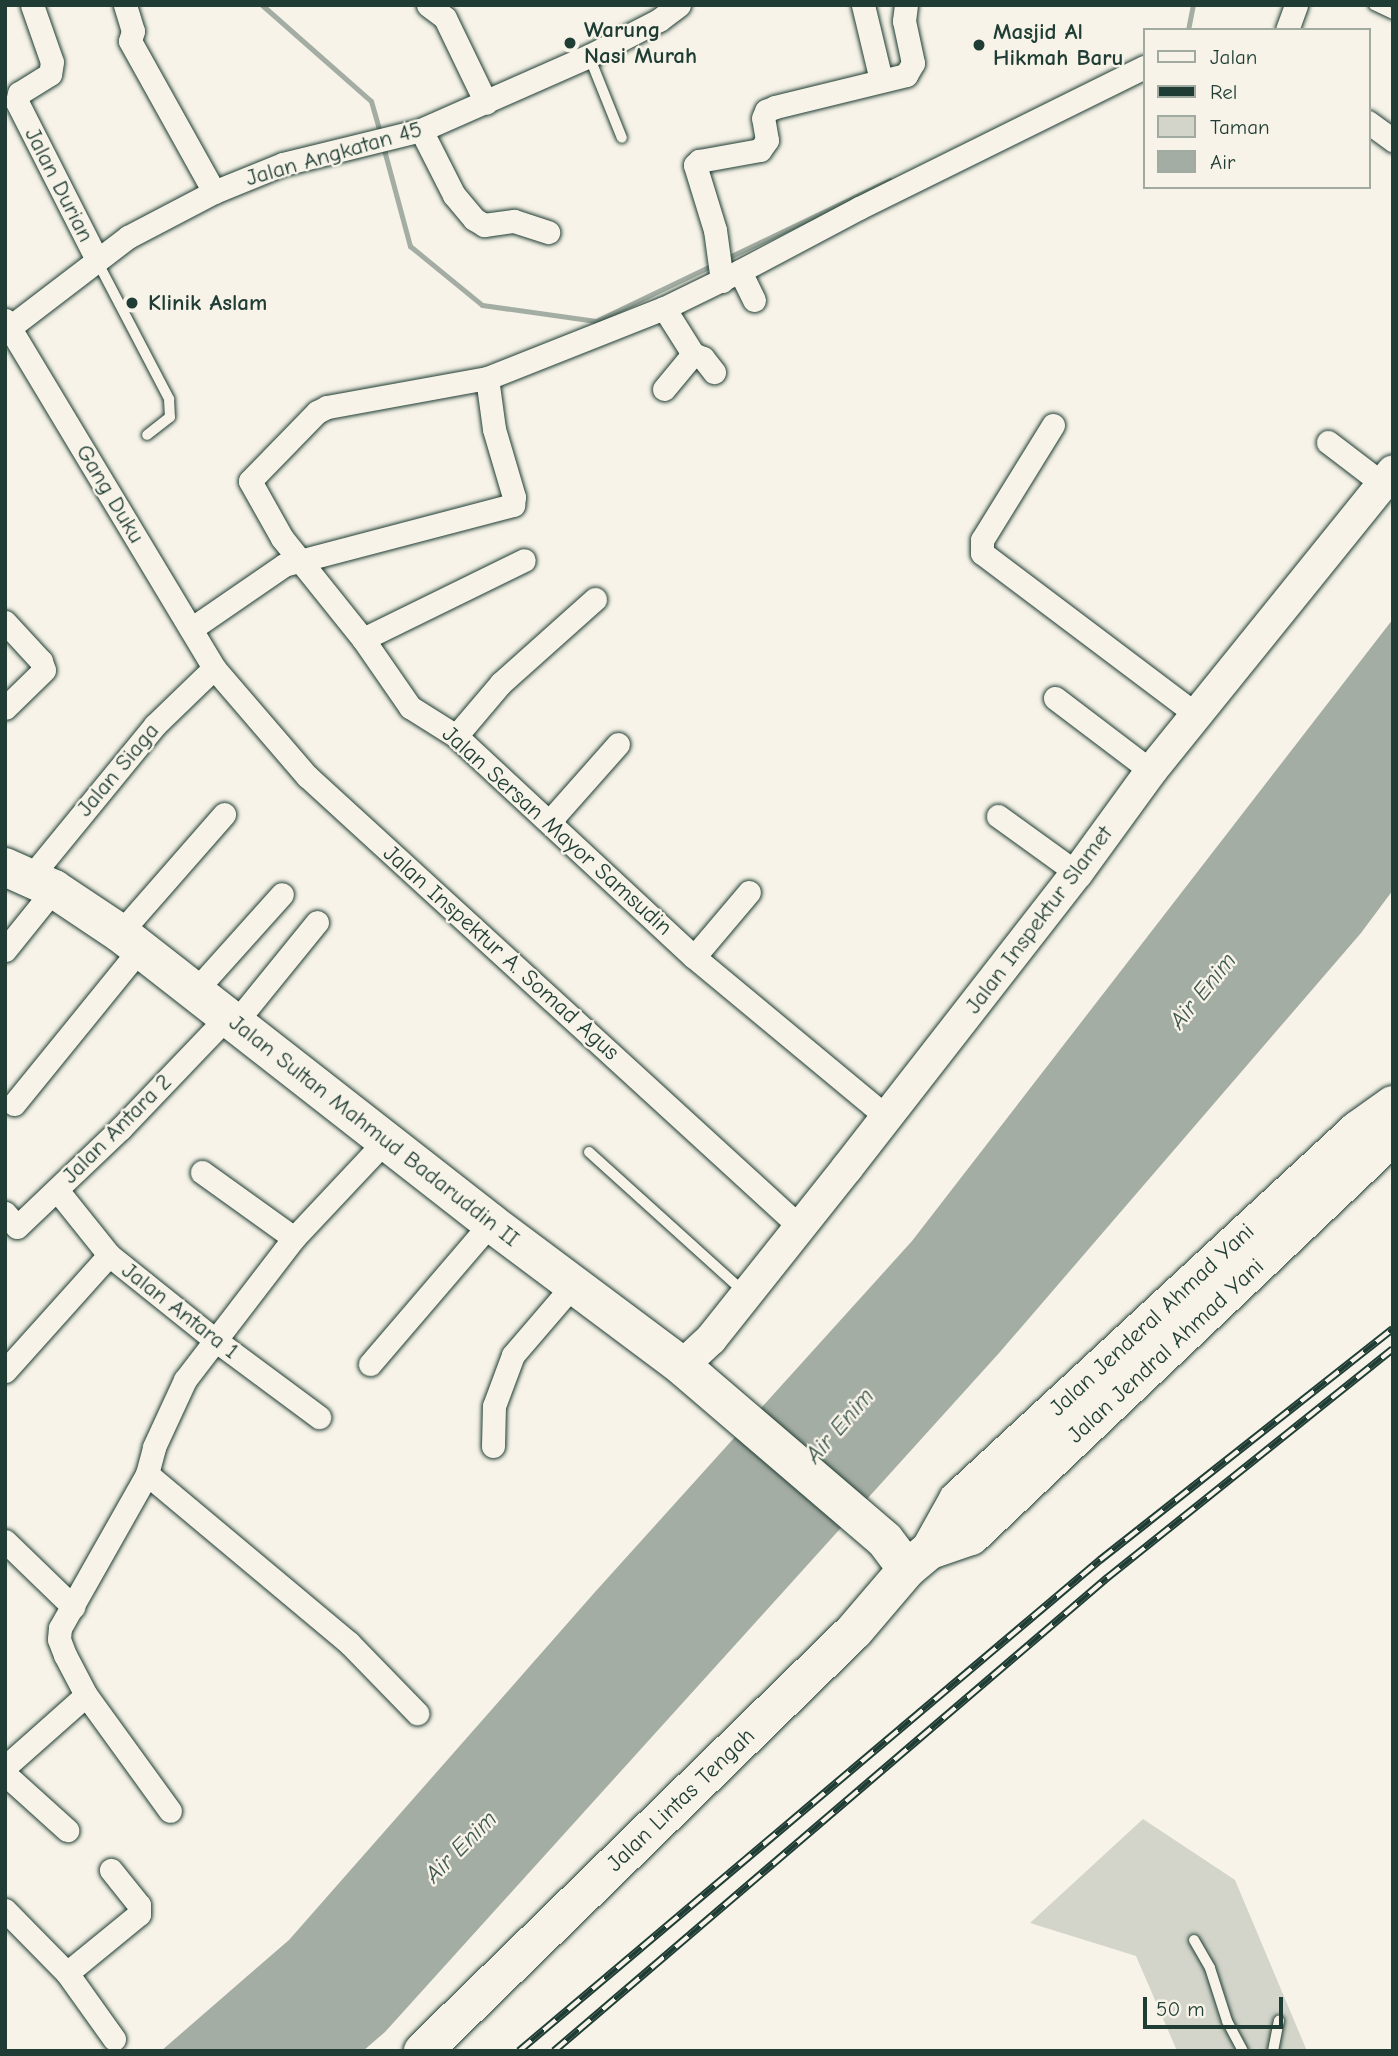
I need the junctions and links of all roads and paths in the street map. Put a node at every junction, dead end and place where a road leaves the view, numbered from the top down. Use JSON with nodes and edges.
{"nodes":[{"id":1,"x":32,"y":5,"type":"edge"},
{"id":2,"x":125,"y":5,"type":"edge"},
{"id":3,"x":428,"y":5,"type":"edge"},
{"id":4,"x":679,"y":5,"type":"edge"},
{"id":5,"x":863,"y":5,"type":"edge"},
{"id":6,"x":906,"y":5,"type":"edge"},
{"id":7,"x":1296,"y":5,"type":"edge"},
{"id":8,"x":1374,"y":5,"type":"edge"},
{"id":9,"x":655,"y":12,"type":"edge"},
{"id":10,"x":1393,"y":14,"type":"edge"},
{"id":11,"x":1288,"y":28,"type":"edge"},
{"id":12,"x":589,"y":56,"type":"junction"},
{"id":13,"x":1142,"y":68,"type":"edge"},
{"id":14,"x":881,"y":80,"type":"junction"},
{"id":15,"x":486,"y":103,"type":"junction"},
{"id":16,"x":1370,"y":123,"type":"edge"},
{"id":17,"x":421,"y":130,"type":"junction"},
{"id":18,"x":622,"y":138,"type":"dead end"},
{"id":19,"x":1393,"y":140,"type":"edge"},
{"id":20,"x":214,"y":192,"type":"junction"},
{"id":21,"x":548,"y":232,"type":"dead end"},
{"id":22,"x":97,"y":260,"type":"junction"},
{"id":23,"x":727,"y":276,"type":"junction"},
{"id":24,"x":754,"y":300,"type":"dead end"},
{"id":25,"x":664,"y":307,"type":"junction"},
{"id":26,"x":7,"y":326,"type":"edge"},
{"id":27,"x":694,"y":354,"type":"junction"},
{"id":28,"x":714,"y":372,"type":"dead end"},
{"id":29,"x":486,"y":378,"type":"junction"},
{"id":30,"x":664,"y":389,"type":"dead end"},
{"id":31,"x":1053,"y":425,"type":"dead end"},
{"id":32,"x":147,"y":435,"type":"dead end"},
{"id":33,"x":1328,"y":442,"type":"dead end"},
{"id":34,"x":1388,"y":478,"type":"edge"},
{"id":35,"x":524,"y":560,"type":"dead end"},
{"id":36,"x":299,"y":561,"type":"junction"},
{"id":37,"x":595,"y":599,"type":"dead end"},
{"id":38,"x":5,"y":622,"type":"edge"},
{"id":39,"x":191,"y":629,"type":"junction"},
{"id":40,"x":363,"y":639,"type":"junction"},
{"id":41,"x":214,"y":668,"type":"junction"},
{"id":42,"x":1055,"y":698,"type":"dead end"},
{"id":43,"x":5,"y":708,"type":"edge"},
{"id":44,"x":1198,"y":716,"type":"junction"},
{"id":45,"x":456,"y":736,"type":"junction"},
{"id":46,"x":618,"y":744,"type":"dead end"},
{"id":47,"x":1151,"y":771,"type":"junction"},
{"id":48,"x":224,"y":814,"type":"dead end"},
{"id":49,"x":998,"y":816,"type":"dead end"},
{"id":50,"x":549,"y":822,"type":"junction"},
{"id":51,"x":1077,"y":873,"type":"junction"},
{"id":52,"x":29,"y":878,"type":"edge"},
{"id":53,"x":749,"y":892,"type":"dead end"},
{"id":54,"x":282,"y":894,"type":"dead end"},
{"id":55,"x":317,"y":922,"type":"dead end"},
{"id":56,"x":130,"y":941,"type":"junction"},
{"id":57,"x":5,"y":950,"type":"edge"},
{"id":58,"x":694,"y":957,"type":"junction"},
{"id":59,"x":195,"y":990,"type":"junction"},
{"id":60,"x":231,"y":1020,"type":"junction"},
{"id":61,"x":14,"y":1104,"type":"dead end"},
{"id":62,"x":1393,"y":1105,"type":"edge"},
{"id":63,"x":887,"y":1117,"type":"junction"},
{"id":64,"x":1393,"y":1136,"type":"edge"},
{"id":65,"x":386,"y":1140,"type":"junction"},
{"id":66,"x":589,"y":1152,"type":"dead end"},
{"id":67,"x":202,"y":1172,"type":"dead end"},
{"id":68,"x":57,"y":1190,"type":"junction"},
{"id":69,"x":491,"y":1223,"type":"junction"},
{"id":70,"x":9,"y":1225,"type":"edge"},
{"id":71,"x":799,"y":1226,"type":"junction"},
{"id":72,"x":294,"y":1238,"type":"junction"},
{"id":73,"x":109,"y":1255,"type":"junction"},
{"id":74,"x":573,"y":1285,"type":"junction"},
{"id":75,"x":747,"y":1295,"type":"junction"},
{"id":76,"x":214,"y":1339,"type":"junction"},
{"id":77,"x":370,"y":1364,"type":"dead end"},
{"id":78,"x":682,"y":1366,"type":"junction"},
{"id":79,"x":5,"y":1371,"type":"edge"},
{"id":80,"x":320,"y":1417,"type":"dead end"},
{"id":81,"x":493,"y":1446,"type":"dead end"},
{"id":82,"x":147,"y":1475,"type":"junction"},
{"id":83,"x":5,"y":1541,"type":"edge"},
{"id":84,"x":907,"y":1553,"type":"junction"},
{"id":85,"x":73,"y":1607,"type":"junction"},
{"id":86,"x":86,"y":1695,"type":"junction"},
{"id":87,"x":417,"y":1713,"type":"dead end"},
{"id":88,"x":5,"y":1767,"type":"edge"},
{"id":89,"x":5,"y":1774,"type":"edge"},
{"id":90,"x":170,"y":1811,"type":"dead end"},
{"id":91,"x":67,"y":1830,"type":"dead end"},
{"id":92,"x":111,"y":1870,"type":"dead end"},
{"id":93,"x":5,"y":1910,"type":"edge"},
{"id":94,"x":1194,"y":1940,"type":"dead end"},
{"id":95,"x":67,"y":1973,"type":"junction"},
{"id":96,"x":1279,"y":2021,"type":"dead end"},
{"id":97,"x":114,"y":2039,"type":"dead end"},
{"id":98,"x":423,"y":2051,"type":"edge"},
{"id":99,"x":1243,"y":2051,"type":"edge"},
{"id":100,"x":1273,"y":2051,"type":"edge"}],
"edges":[{"from":1,"to":22,"type":"street","name":"Jalan Durian"},
{"from":2,"to":20,"type":"street"},
{"from":3,"to":15,"type":"street"},
{"from":4,"to":9,"type":"street","name":"Jalan Angkatan 45"},
{"from":5,"to":14,"type":"street"},
{"from":6,"to":14,"type":"street"},
{"from":7,"to":11,"type":"street"},
{"from":8,"to":10,"type":"lane"},
{"from":9,"to":12,"type":"street","name":"Jalan Angkatan 45"},
{"from":12,"to":15,"type":"street","name":"Jalan Angkatan 45"},
{"from":12,"to":18,"type":"lane"},
{"from":13,"to":23,"type":"street"},
{"from":14,"to":23,"type":"street"},
{"from":15,"to":17,"type":"street","name":"Jalan Angkatan 45"},
{"from":16,"to":19,"type":"street"},
{"from":17,"to":20,"type":"street","name":"Jalan Angkatan 45"},
{"from":17,"to":21,"type":"street"},
{"from":20,"to":22,"type":"street","name":"Jalan Angkatan 45"},
{"from":22,"to":26,"type":"street","name":"Jalan Angkatan 45"},
{"from":22,"to":32,"type":"lane"},
{"from":23,"to":24,"type":"street"},
{"from":23,"to":25,"type":"street"},
{"from":25,"to":27,"type":"street"},
{"from":25,"to":29,"type":"street"},
{"from":26,"to":39,"type":"street","name":"Gang Duku"},
{"from":27,"to":28,"type":"street"},
{"from":27,"to":30,"type":"street"},
{"from":29,"to":36,"type":"street"},
{"from":29,"to":36,"type":"street","name":"Jalan Sersan Mayor Samsudin"},
{"from":31,"to":44,"type":"street"},
{"from":33,"to":34,"type":"street"},
{"from":34,"to":44,"type":"street","name":"Jalan Inspektur Slamet"},
{"from":35,"to":40,"type":"street"},
{"from":36,"to":39,"type":"street"},
{"from":36,"to":40,"type":"street","name":"Jalan Sersan Mayor Samsudin"},
{"from":37,"to":45,"type":"street"},
{"from":38,"to":43,"type":"street"},
{"from":39,"to":41,"type":"street","name":"Gang Duku"},
{"from":40,"to":45,"type":"street","name":"Jalan Sersan Mayor Samsudin"},
{"from":41,"to":52,"type":"street","name":"Jalan Siaga"},
{"from":41,"to":71,"type":"street","name":"Jalan Inspektur A. Somad Agus"},
{"from":42,"to":47,"type":"street"},
{"from":44,"to":47,"type":"street","name":"Jalan Inspektur Slamet"},
{"from":45,"to":50,"type":"street","name":"Jalan Sersan Mayor Samsudin"},
{"from":46,"to":50,"type":"street"},
{"from":47,"to":51,"type":"street","name":"Jalan Inspektur Slamet"},
{"from":48,"to":56,"type":"street"},
{"from":49,"to":51,"type":"street"},
{"from":50,"to":58,"type":"street","name":"Jalan Sersan Mayor Samsudin"},
{"from":51,"to":63,"type":"street","name":"Jalan Inspektur Slamet"},
{"from":52,"to":56,"type":"highway","name":"Jalan Sultan Mahmud Badaruddin II"},
{"from":52,"to":57,"type":"street","name":"Jalan Siaga"},
{"from":53,"to":58,"type":"street"},
{"from":54,"to":59,"type":"street"},
{"from":55,"to":60,"type":"street","name":"Jalan Antara 2"},
{"from":56,"to":59,"type":"highway","name":"Jalan Sultan Mahmud Badaruddin II"},
{"from":56,"to":61,"type":"street"},
{"from":58,"to":63,"type":"street","name":"Jalan Sersan Mayor Samsudin"},
{"from":59,"to":60,"type":"highway","name":"Jalan Sultan Mahmud Badaruddin II"},
{"from":60,"to":65,"type":"highway","name":"Jalan Sultan Mahmud Badaruddin II"},
{"from":60,"to":68,"type":"street","name":"Jalan Antara 2"},
{"from":62,"to":84,"type":"highway","name":"Jalan Jenderal Ahmad Yani"},
{"from":63,"to":71,"type":"street","name":"Jalan Inspektur Slamet"},
{"from":64,"to":84,"type":"highway","name":"Jalan Jendral Ahmad Yani"},
{"from":65,"to":69,"type":"highway","name":"Jalan Sultan Mahmud Badaruddin II"},
{"from":65,"to":72,"type":"street"},
{"from":66,"to":75,"type":"lane"},
{"from":67,"to":72,"type":"street"},
{"from":68,"to":70,"type":"street","name":"Jalan Antara 2"},
{"from":68,"to":73,"type":"street","name":"Jalan Antara 1"},
{"from":69,"to":74,"type":"highway","name":"Jalan Sultan Mahmud Badaruddin II"},
{"from":69,"to":77,"type":"street"},
{"from":71,"to":75,"type":"street","name":"Jalan Inspektur Slamet"},
{"from":72,"to":76,"type":"street"},
{"from":73,"to":76,"type":"street","name":"Jalan Antara 1"},
{"from":73,"to":79,"type":"street"},
{"from":74,"to":78,"type":"highway","name":"Jalan Sultan Mahmud Badaruddin II"},
{"from":74,"to":81,"type":"street"},
{"from":75,"to":78,"type":"street","name":"Jalan Inspektur Slamet"},
{"from":76,"to":80,"type":"street","name":"Jalan Antara 1"},
{"from":76,"to":82,"type":"street"},
{"from":78,"to":84,"type":"highway","name":"Jalan Sultan Mahmud Badaruddin II"},
{"from":82,"to":85,"type":"street"},
{"from":82,"to":87,"type":"street"},
{"from":83,"to":85,"type":"street"},
{"from":84,"to":98,"type":"highway","name":"Jalan Lintas Tengah"},
{"from":85,"to":86,"type":"street"},
{"from":86,"to":88,"type":"street"},
{"from":86,"to":90,"type":"street"},
{"from":89,"to":91,"type":"street"},
{"from":92,"to":95,"type":"street"},
{"from":93,"to":95,"type":"street"},
{"from":94,"to":99,"type":"lane"},
{"from":95,"to":97,"type":"street"},
{"from":96,"to":100,"type":"lane"}]}
